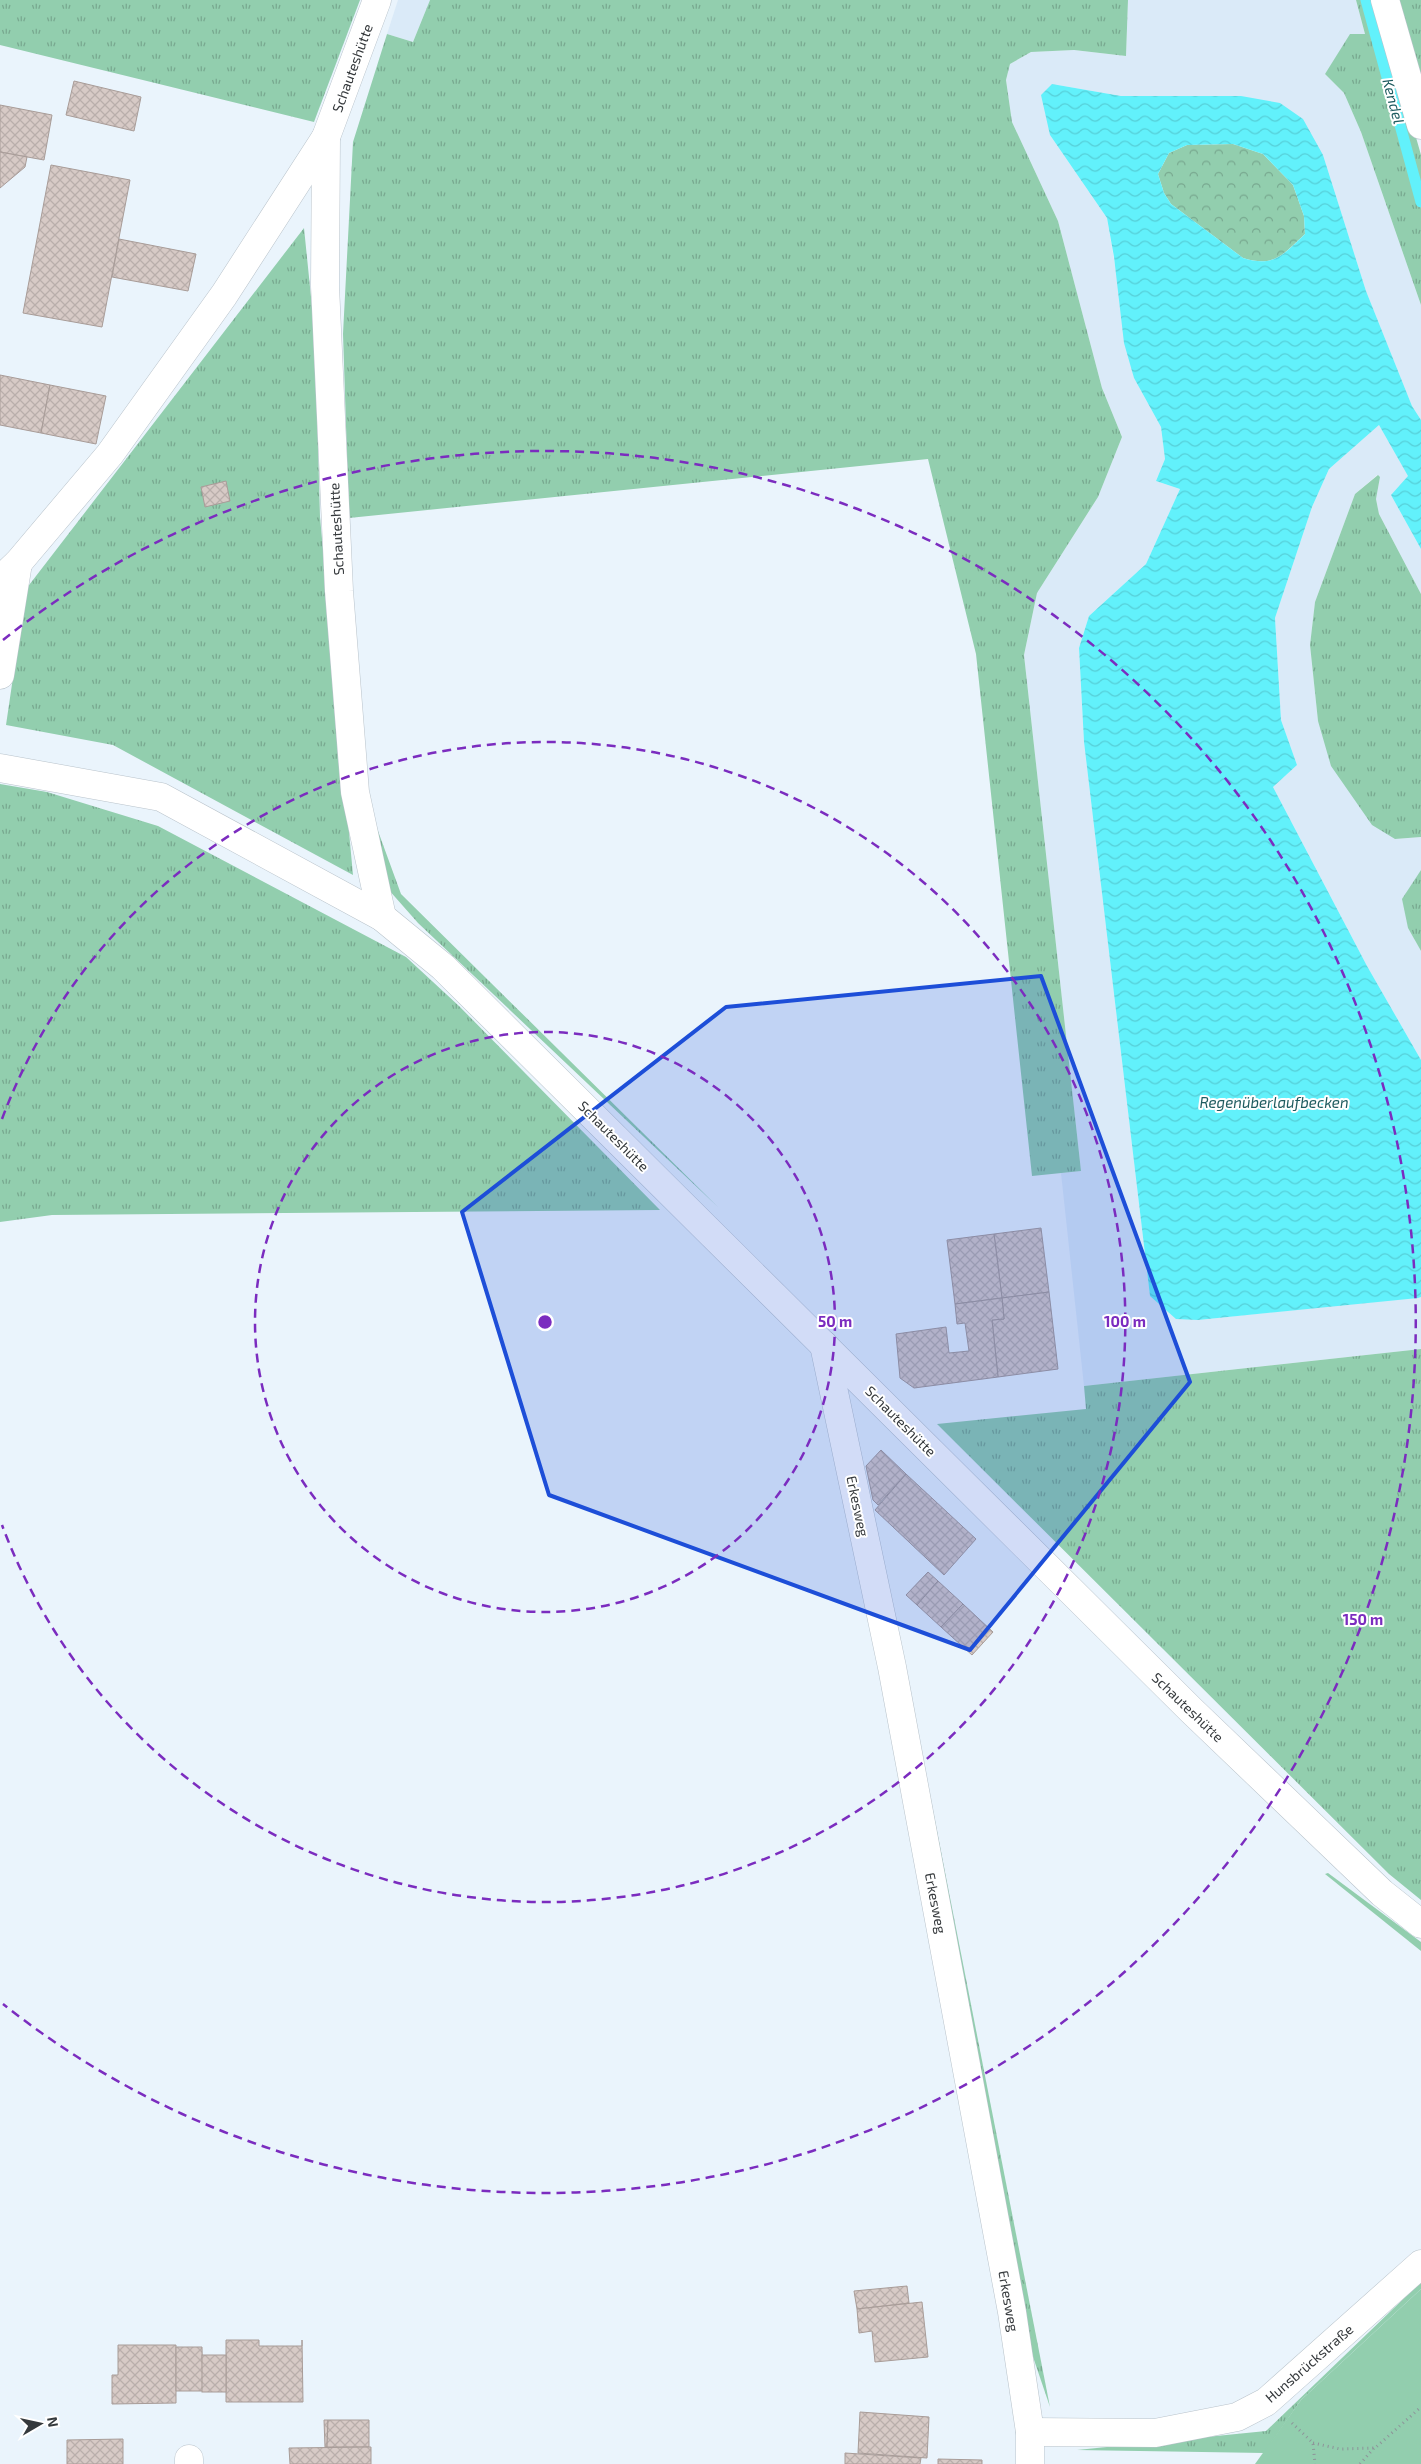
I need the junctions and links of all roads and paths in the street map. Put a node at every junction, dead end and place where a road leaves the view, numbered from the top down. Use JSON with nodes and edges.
{"nodes":[{"id":1,"x":377,"y":0,"type":"edge"},
{"id":2,"x":1385,"y":0,"type":"edge"},
{"id":3,"x":1421,"y":125,"type":"edge"},
{"id":4,"x":326,"y":137,"type":"junction"},
{"id":5,"x":9,"y":572,"type":"edge"},
{"id":6,"x":0,"y":675,"type":"edge"},
{"id":7,"x":0,"y":768,"type":"edge"},
{"id":8,"x":382,"y":917,"type":"junction"},
{"id":9,"x":824,"y":1344,"type":"junction"},
{"id":10,"x":1421,"y":1924,"type":"edge"},
{"id":11,"x":1421,"y":2264,"type":"edge"},
{"id":12,"x":1266,"y":2402,"type":"junction"},
{"id":13,"x":1421,"y":2407,"type":"edge"},
{"id":14,"x":1030,"y":2432,"type":"junction"},
{"id":15,"x":1313,"y":2443,"type":"junction"},
{"id":16,"x":1375,"y":2448,"type":"junction"},
{"id":17,"x":1030,"y":2464,"type":"edge"},
{"id":18,"x":1315,"y":2464,"type":"edge"},
{"id":19,"x":1360,"y":2464,"type":"edge"}],
"edges":[{"from":1,"to":4,"type":"street","name":"Schauteshütte"},
{"from":2,"to":3,"type":"street"},
{"from":4,"to":5,"type":"street","name":"Schauteshütte"},
{"from":4,"to":8,"type":"street","name":"Schauteshütte"},
{"from":5,"to":6,"type":"street","name":"Schauteshütte"},
{"from":7,"to":8,"type":"street","name":"Schauteshütte"},
{"from":8,"to":9,"type":"street","name":"Schauteshütte"},
{"from":9,"to":10,"type":"street","name":"Schauteshütte"},
{"from":9,"to":14,"type":"street","name":"Erkesweg"},
{"from":11,"to":12,"type":"street","name":"Hunsbrückstraße"},
{"from":12,"to":14,"type":"street","name":"Hunsbrückstraße"},
{"from":12,"to":15,"type":"path"},
{"from":13,"to":16,"type":"path"},
{"from":14,"to":17,"type":"street","name":"Erkesweg"},
{"from":15,"to":16,"type":"path"},
{"from":15,"to":18,"type":"path"},
{"from":16,"to":19,"type":"path"}]}
